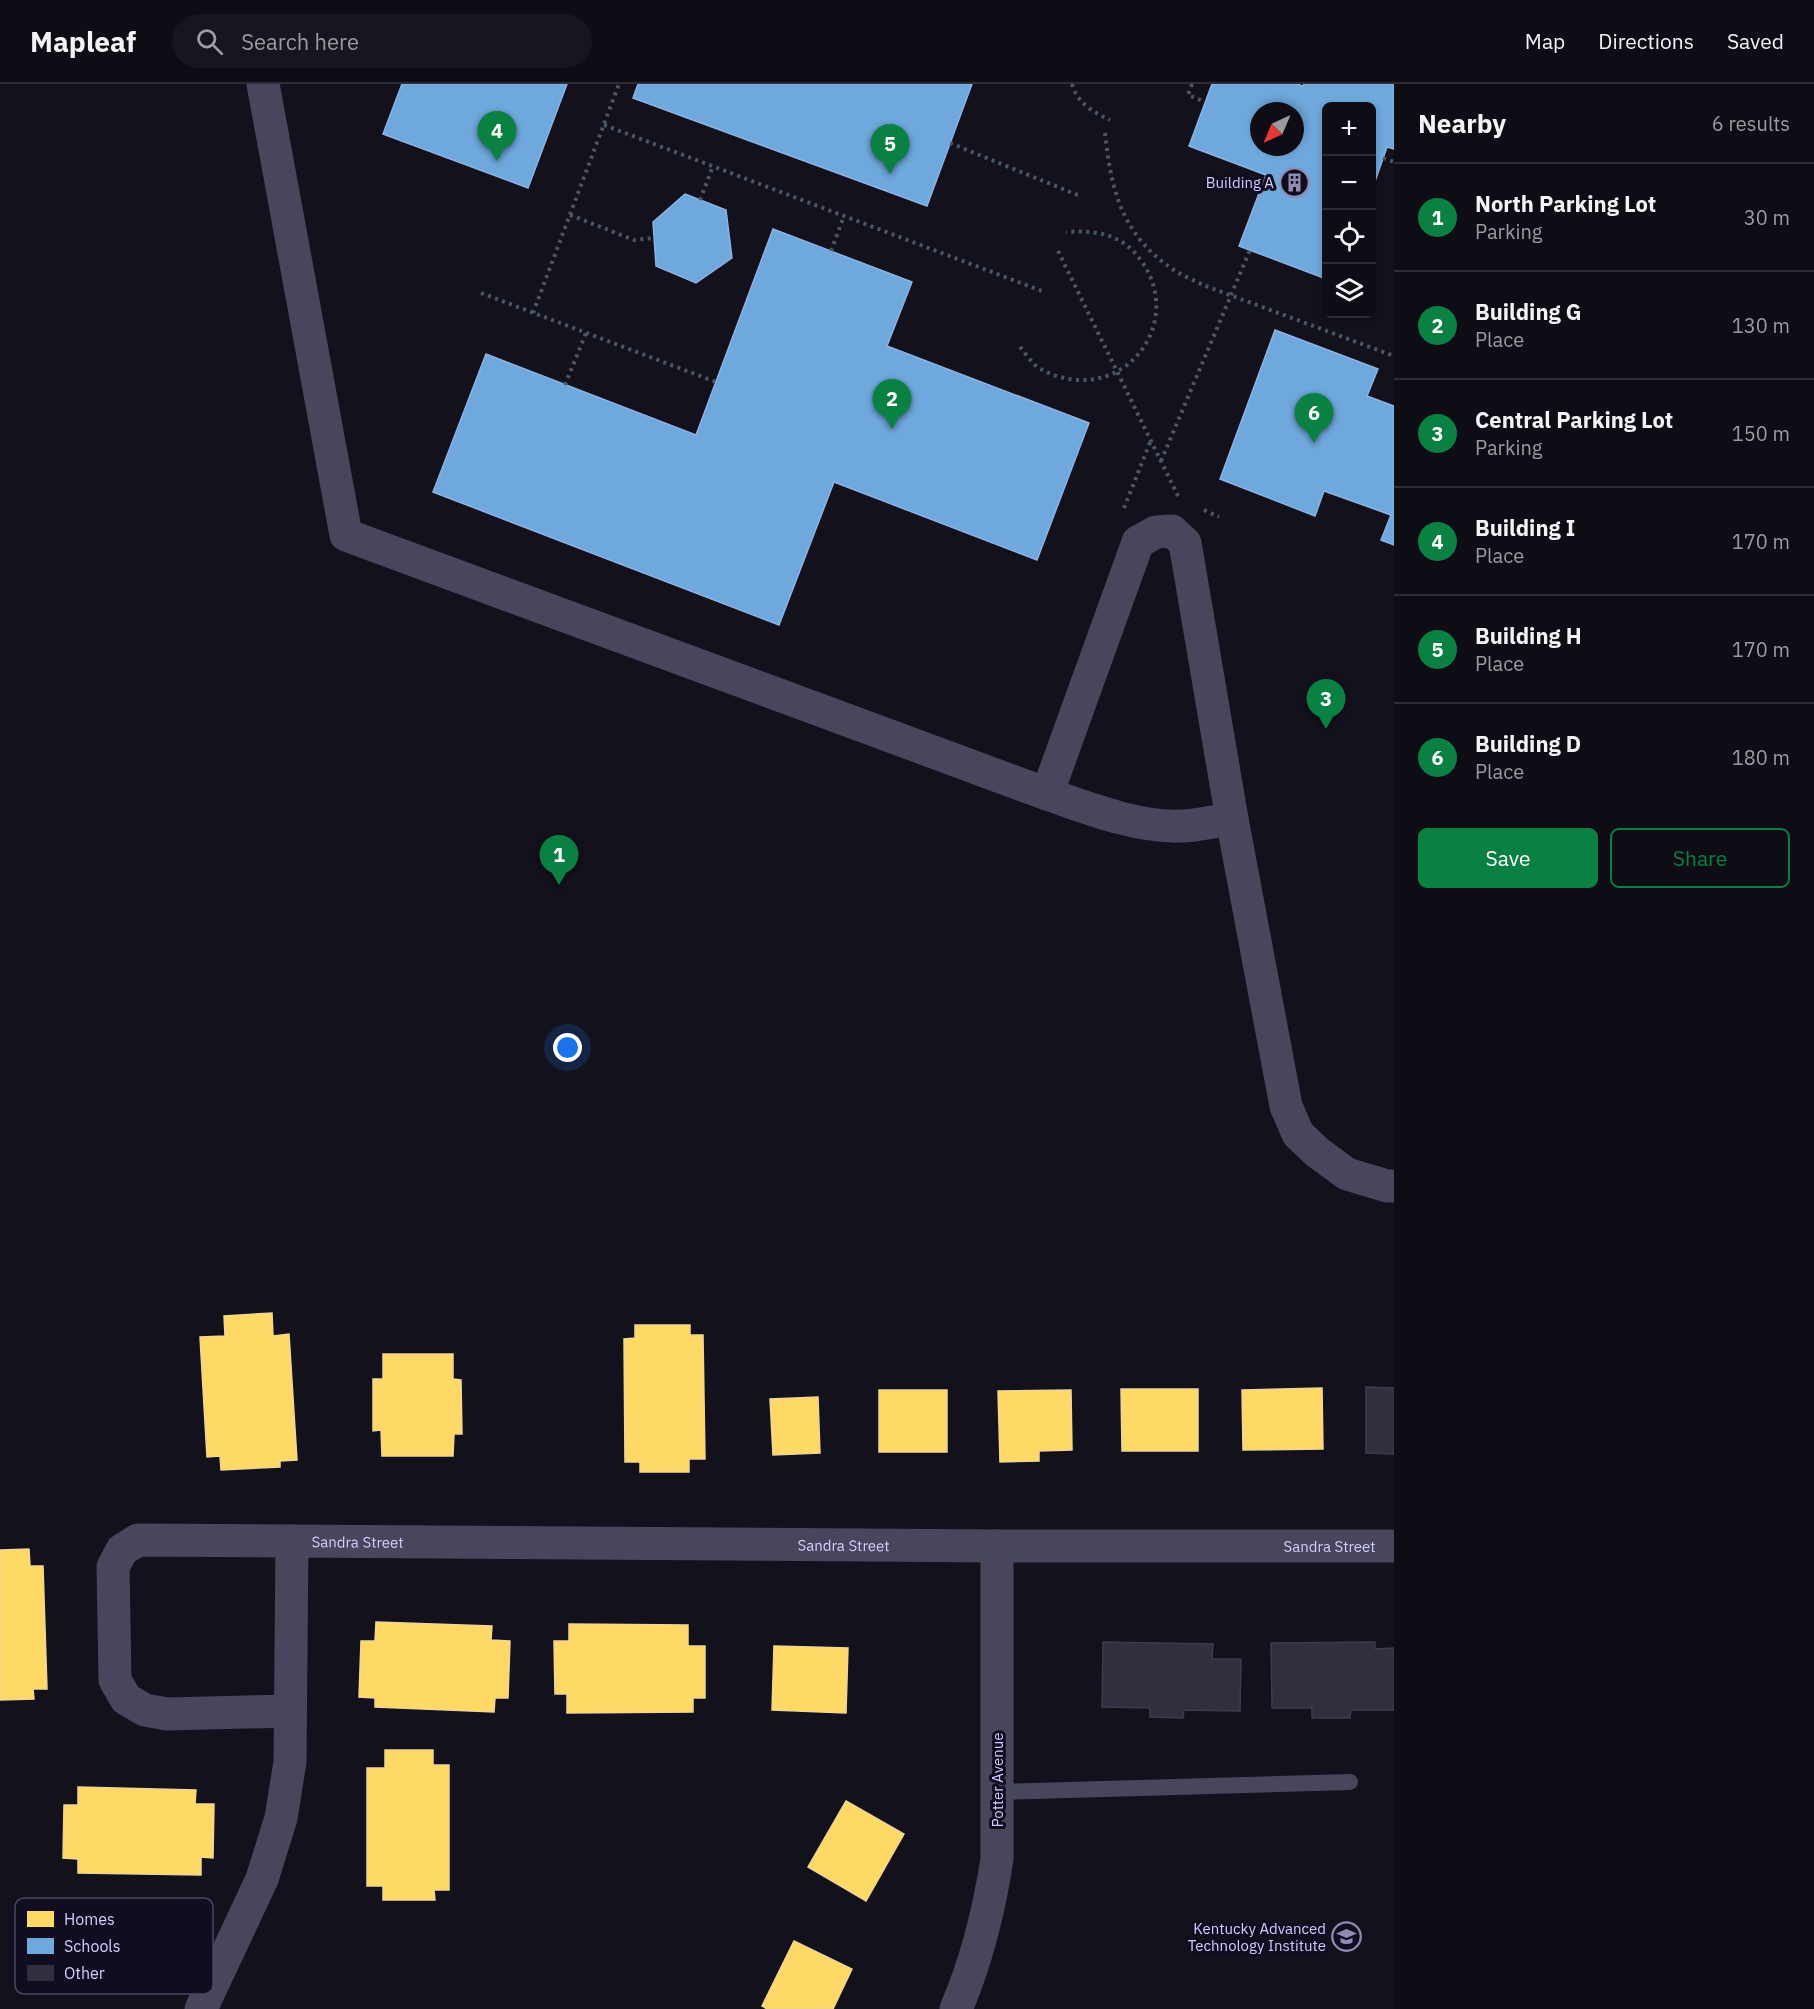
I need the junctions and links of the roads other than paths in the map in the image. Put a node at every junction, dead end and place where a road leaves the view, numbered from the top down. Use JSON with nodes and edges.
{"nodes":[{"id":1,"x":263,"y":84,"type":"edge"},
{"id":2,"x":1047,"y":794,"type":"junction"},
{"id":3,"x":1232,"y":819,"type":"junction"},
{"id":4,"x":1394,"y":1186,"type":"edge"},
{"id":5,"x":292,"y":1541,"type":"junction"},
{"id":6,"x":997,"y":1546,"type":"junction"},
{"id":7,"x":1394,"y":1546,"type":"edge"},
{"id":8,"x":290,"y":1711,"type":"junction"},
{"id":9,"x":1350,"y":1782,"type":"dead end"},
{"id":10,"x":997,"y":1792,"type":"junction"},
{"id":11,"x":213,"y":1983,"type":"edge"},
{"id":12,"x":208,"y":1994,"type":"edge"},
{"id":13,"x":201,"y":2009,"type":"edge"},
{"id":14,"x":956,"y":2009,"type":"edge"}],
"edges":[{"from":1,"to":2,"type":"street"},
{"from":2,"to":3,"type":"street"},
{"from":2,"to":3,"type":"street"},
{"from":3,"to":4,"type":"street"},
{"from":5,"to":6,"type":"street","name":"Sandra Street"},
{"from":5,"to":8,"type":"street"},
{"from":5,"to":8,"type":"street","name":"Sandra Street"},
{"from":6,"to":7,"type":"street","name":"Sandra Street"},
{"from":6,"to":10,"type":"street","name":"Potter Avenue"},
{"from":8,"to":11,"type":"street"},
{"from":9,"to":10,"type":"lane"},
{"from":10,"to":14,"type":"street","name":"Potter Avenue"},
{"from":12,"to":13,"type":"street"}]}
